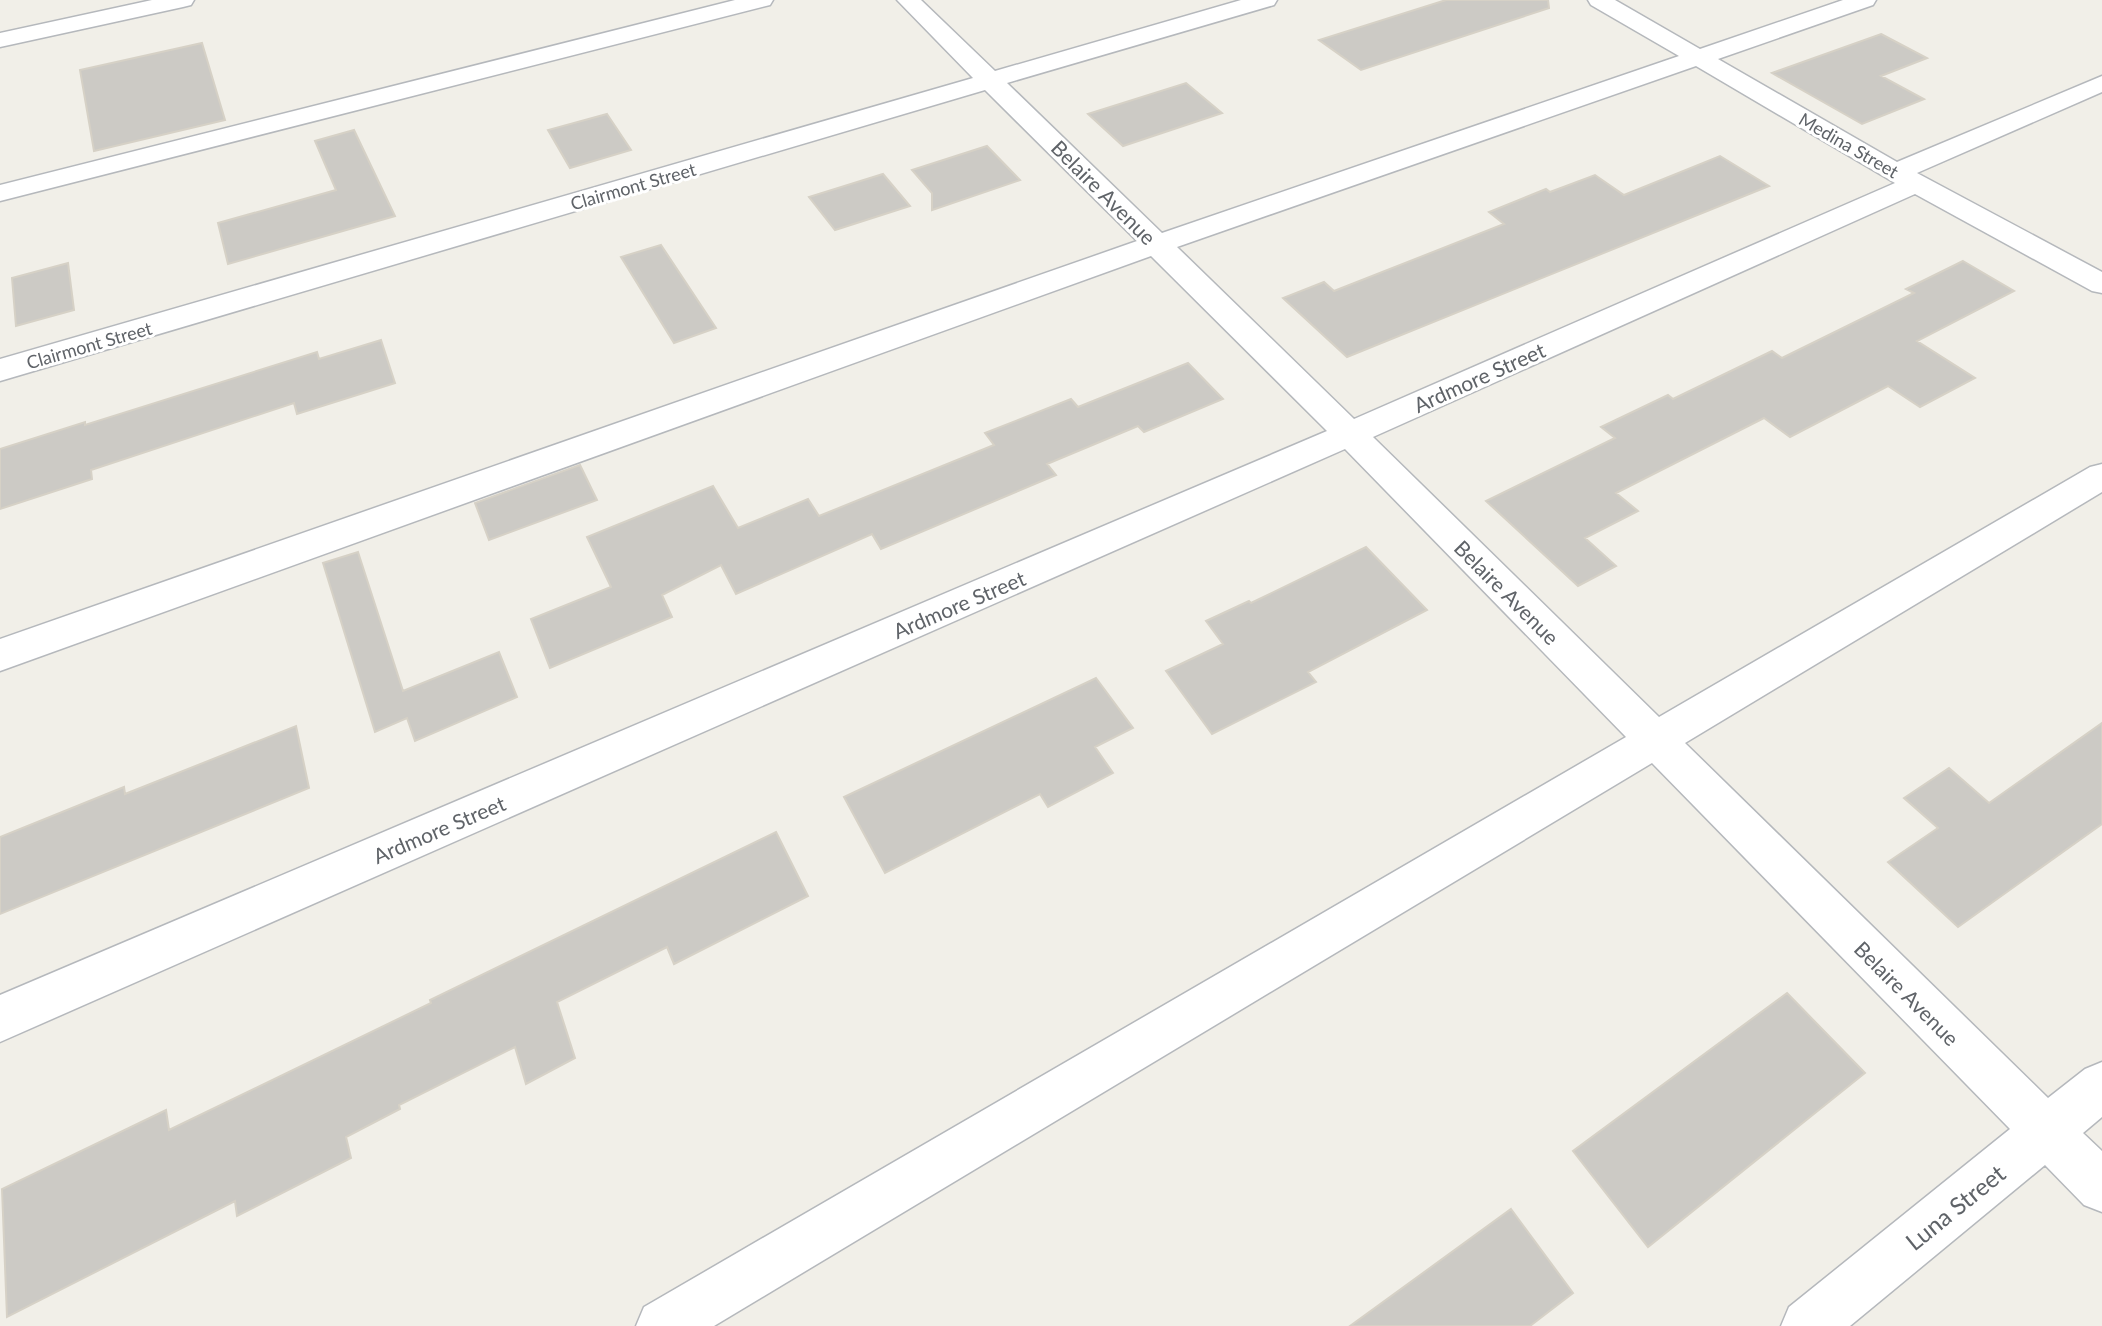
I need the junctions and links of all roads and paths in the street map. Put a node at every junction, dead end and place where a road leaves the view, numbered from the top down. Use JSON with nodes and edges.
{"nodes":[{"id":1,"x":183,"y":0,"type":"edge"},
{"id":2,"x":762,"y":0,"type":"edge"},
{"id":3,"x":908,"y":0,"type":"edge"},
{"id":4,"x":1266,"y":0,"type":"edge"},
{"id":5,"x":1599,"y":0,"type":"edge"},
{"id":6,"x":1865,"y":0,"type":"edge"},
{"id":7,"x":0,"y":40,"type":"edge"},
{"id":8,"x":1700,"y":58,"type":"junction"},
{"id":9,"x":992,"y":82,"type":"junction"},
{"id":10,"x":2102,"y":83,"type":"edge"},
{"id":11,"x":1906,"y":178,"type":"junction"},
{"id":12,"x":0,"y":193,"type":"edge"},
{"id":13,"x":1157,"y":244,"type":"junction"},
{"id":14,"x":2102,"y":284,"type":"edge"},
{"id":15,"x":0,"y":370,"type":"edge"},
{"id":16,"x":1349,"y":435,"type":"junction"},
{"id":17,"x":2102,"y":476,"type":"edge"},
{"id":18,"x":0,"y":655,"type":"edge"},
{"id":19,"x":1655,"y":739,"type":"junction"},
{"id":20,"x":0,"y":1019,"type":"edge"},
{"id":21,"x":2102,"y":1086,"type":"edge"},
{"id":22,"x":2047,"y":1133,"type":"junction"},
{"id":23,"x":2102,"y":1187,"type":"edge"},
{"id":24,"x":663,"y":1326,"type":"edge"},
{"id":25,"x":1808,"y":1326,"type":"edge"}],
"edges":[{"from":1,"to":7,"type":"street"},
{"from":2,"to":12,"type":"street"},
{"from":3,"to":9,"type":"street","name":"Belaire Avenue"},
{"from":4,"to":9,"type":"street","name":"Clairmont Street"},
{"from":5,"to":8,"type":"street","name":"Medina Street"},
{"from":6,"to":8,"type":"street"},
{"from":8,"to":11,"type":"street","name":"Medina Street"},
{"from":8,"to":13,"type":"street"},
{"from":9,"to":13,"type":"street","name":"Belaire Avenue"},
{"from":9,"to":15,"type":"street","name":"Clairmont Street"},
{"from":10,"to":11,"type":"street","name":"Ardmore Street"},
{"from":11,"to":14,"type":"street","name":"Medina Street"},
{"from":11,"to":16,"type":"street","name":"Ardmore Street"},
{"from":13,"to":16,"type":"street","name":"Belaire Avenue"},
{"from":13,"to":18,"type":"street"},
{"from":16,"to":19,"type":"street","name":"Belaire Avenue"},
{"from":16,"to":20,"type":"street","name":"Ardmore Street"},
{"from":17,"to":19,"type":"street"},
{"from":19,"to":22,"type":"street","name":"Belaire Avenue"},
{"from":19,"to":24,"type":"street"},
{"from":21,"to":22,"type":"street","name":"Luna Street"},
{"from":22,"to":23,"type":"street","name":"Belaire Avenue"},
{"from":22,"to":25,"type":"street","name":"Luna Street"}]}
